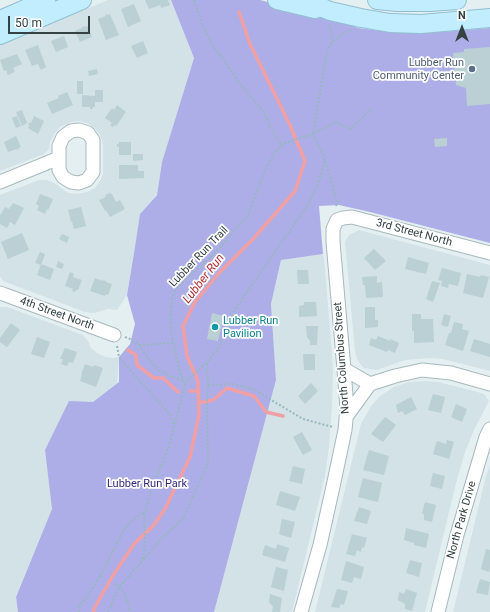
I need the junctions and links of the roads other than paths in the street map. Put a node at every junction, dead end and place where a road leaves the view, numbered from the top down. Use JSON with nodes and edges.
{"nodes":[{"id":1,"x":46,"y":0,"type":"edge"},
{"id":2,"x":82,"y":0,"type":"edge"},
{"id":3,"x":277,"y":0,"type":"edge"},
{"id":4,"x":303,"y":0,"type":"edge"},
{"id":5,"x":377,"y":0,"type":"edge"},
{"id":6,"x":456,"y":0,"type":"edge"},
{"id":7,"x":329,"y":17,"type":"junction"},
{"id":8,"x":490,"y":18,"type":"edge"},
{"id":9,"x":0,"y":20,"type":"edge"},
{"id":10,"x":0,"y":35,"type":"edge"},
{"id":11,"x":59,"y":158,"type":"dead end"},
{"id":12,"x":0,"y":182,"type":"edge"},
{"id":13,"x":337,"y":220,"type":"joint"},
{"id":14,"x":490,"y":253,"type":"edge"},
{"id":15,"x":0,"y":293,"type":"edge"},
{"id":16,"x":114,"y":335,"type":"road end"},
{"id":17,"x":344,"y":369,"type":"junction"},
{"id":18,"x":370,"y":384,"type":"junction"},
{"id":19,"x":490,"y":384,"type":"edge"},
{"id":20,"x":345,"y":424,"type":"junction"},
{"id":21,"x":490,"y":430,"type":"edge"},
{"id":22,"x":301,"y":612,"type":"edge"},
{"id":23,"x":438,"y":612,"type":"edge"}],
"edges":[{"from":1,"to":9,"type":"main road"},
{"from":2,"to":10,"type":"main road"},
{"from":3,"to":7,"type":"main road"},
{"from":4,"to":7,"type":"main road"},
{"from":5,"to":6,"type":"main road"},
{"from":7,"to":8,"type":"main road"},
{"from":11,"to":12,"type":"street"},
{"from":13,"to":14,"type":"street","name":"3rd Street North"},
{"from":13,"to":17,"type":"street","name":"North Columbus Street"},
{"from":15,"to":16,"type":"street","name":"4th Street North"},
{"from":17,"to":18,"type":"street"},
{"from":17,"to":20,"type":"street","name":"North Columbus Street"},
{"from":18,"to":19,"type":"street"},
{"from":18,"to":20,"type":"street"},
{"from":20,"to":22,"type":"street","name":"North Columbus Street"},
{"from":21,"to":23,"type":"street","name":"North Park Drive"}]}
